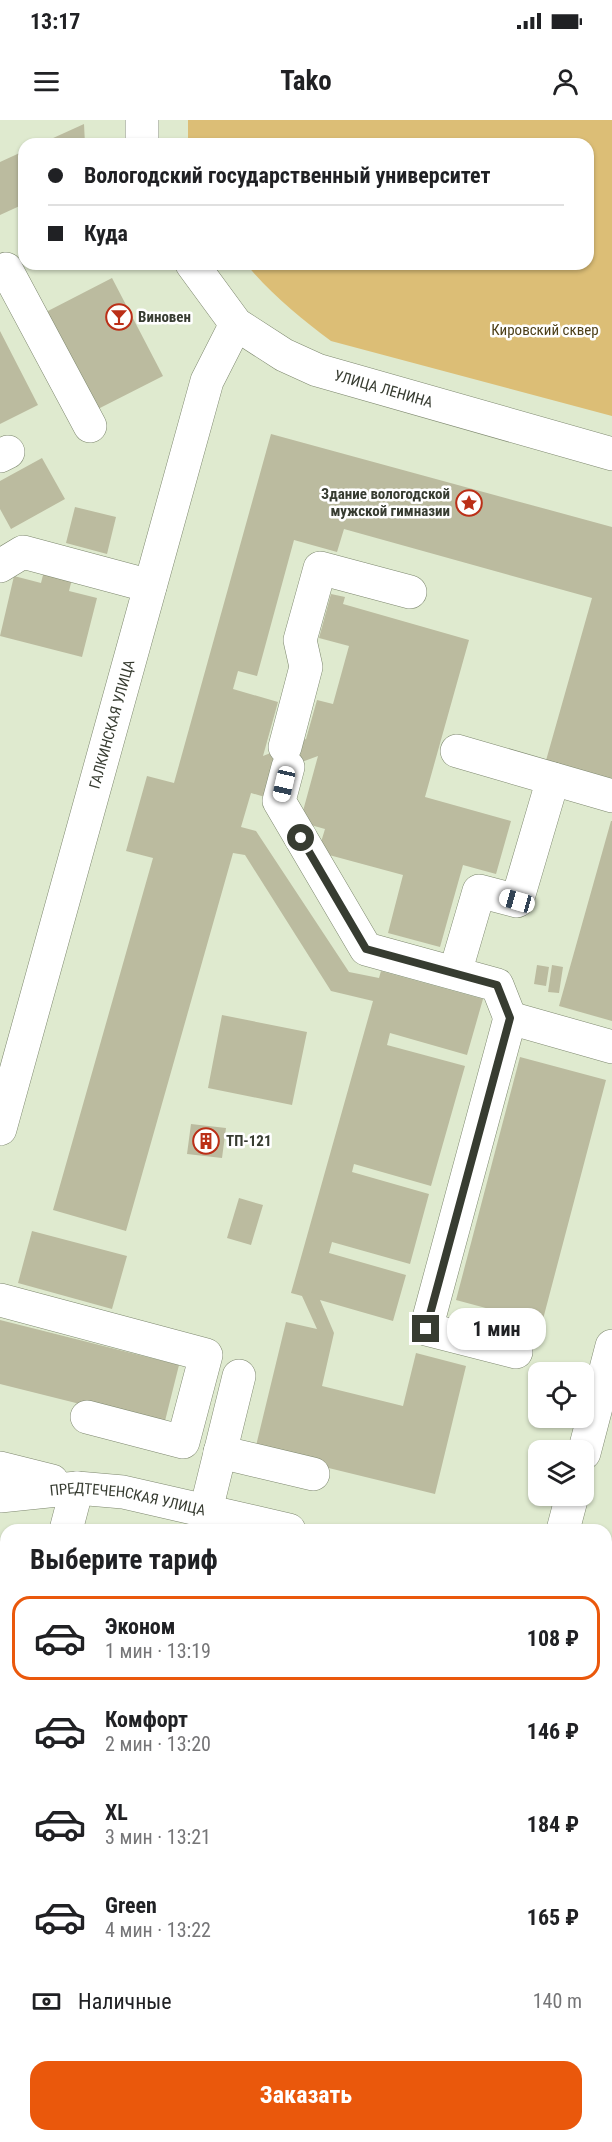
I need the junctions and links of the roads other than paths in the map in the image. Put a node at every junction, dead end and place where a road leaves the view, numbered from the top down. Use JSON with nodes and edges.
{"nodes":[{"id":1,"x":142,"y":120,"type":"edge"},
{"id":2,"x":142,"y":138,"type":"edge"},
{"id":3,"x":10,"y":267,"type":"edge"},
{"id":4,"x":196,"y":270,"type":"edge"},
{"id":5,"x":236,"y":324,"type":"junction"},
{"id":6,"x":90,"y":426,"type":"dead end"},
{"id":7,"x":612,"y":454,"type":"edge"},
{"id":8,"x":0,"y":566,"type":"edge"},
{"id":9,"x":150,"y":586,"type":"junction"},
{"id":10,"x":410,"y":592,"type":"dead end"},
{"id":11,"x":457,"y":751,"type":"dead end"},
{"id":12,"x":553,"y":778,"type":"junction"},
{"id":13,"x":612,"y":796,"type":"edge"},
{"id":14,"x":455,"y":973,"type":"junction"},
{"id":15,"x":510,"y":1018,"type":"junction"},
{"id":16,"x":612,"y":1047,"type":"edge"},
{"id":17,"x":0,"y":1129,"type":"edge"},
{"id":18,"x":0,"y":1300,"type":"edge"},
{"id":19,"x":612,"y":1346,"type":"edge"},
{"id":20,"x":516,"y":1353,"type":"dead end"},
{"id":21,"x":239,"y":1376,"type":"dead end"},
{"id":22,"x":87,"y":1417,"type":"dead end"},
{"id":23,"x":587,"y":1440,"type":"edge"},
{"id":24,"x":220,"y":1452,"type":"junction"},
{"id":25,"x":0,"y":1468,"type":"edge"},
{"id":26,"x":313,"y":1474,"type":"dead end"},
{"id":27,"x":77,"y":1488,"type":"junction"},
{"id":28,"x":0,"y":1496,"type":"edge"},
{"id":29,"x":569,"y":1506,"type":"edge"},
{"id":30,"x":216,"y":1518,"type":"edge"},
{"id":31,"x":68,"y":1524,"type":"edge"},
{"id":32,"x":253,"y":1524,"type":"edge"},
{"id":33,"x":565,"y":1524,"type":"edge"}],
"edges":[{"from":1,"to":2,"type":"street"},
{"from":3,"to":6,"type":"street"},
{"from":4,"to":5,"type":"street","name":"УЛИЦА ЛЕНИНА"},
{"from":5,"to":7,"type":"street","name":"УЛИЦА ЛЕНИНА"},
{"from":5,"to":9,"type":"street","name":"ГАЛКИНСКАЯ УЛИЦА"},
{"from":8,"to":9,"type":"street"},
{"from":9,"to":17,"type":"street","name":"ГАЛКИНСКАЯ УЛИЦА"},
{"from":10,"to":14,"type":"street"},
{"from":11,"to":12,"type":"street"},
{"from":12,"to":13,"type":"street"},
{"from":12,"to":14,"type":"street"},
{"from":14,"to":15,"type":"street"},
{"from":15,"to":16,"type":"street"},
{"from":15,"to":20,"type":"street"},
{"from":18,"to":22,"type":"street"},
{"from":19,"to":23,"type":"street"},
{"from":21,"to":24,"type":"street"},
{"from":24,"to":26,"type":"street"},
{"from":24,"to":30,"type":"street"},
{"from":25,"to":27,"type":"street"},
{"from":27,"to":28,"type":"street","name":"ПРЕДТЕЧЕНСКАЯ УЛИЦА"},
{"from":27,"to":30,"type":"street","name":"ПРЕДТЕЧЕНСКАЯ УЛИЦА"},
{"from":27,"to":31,"type":"street"},
{"from":29,"to":33,"type":"street"},
{"from":30,"to":32,"type":"street","name":"ПРЕДТЕЧЕНСКАЯ УЛИЦА"}]}
